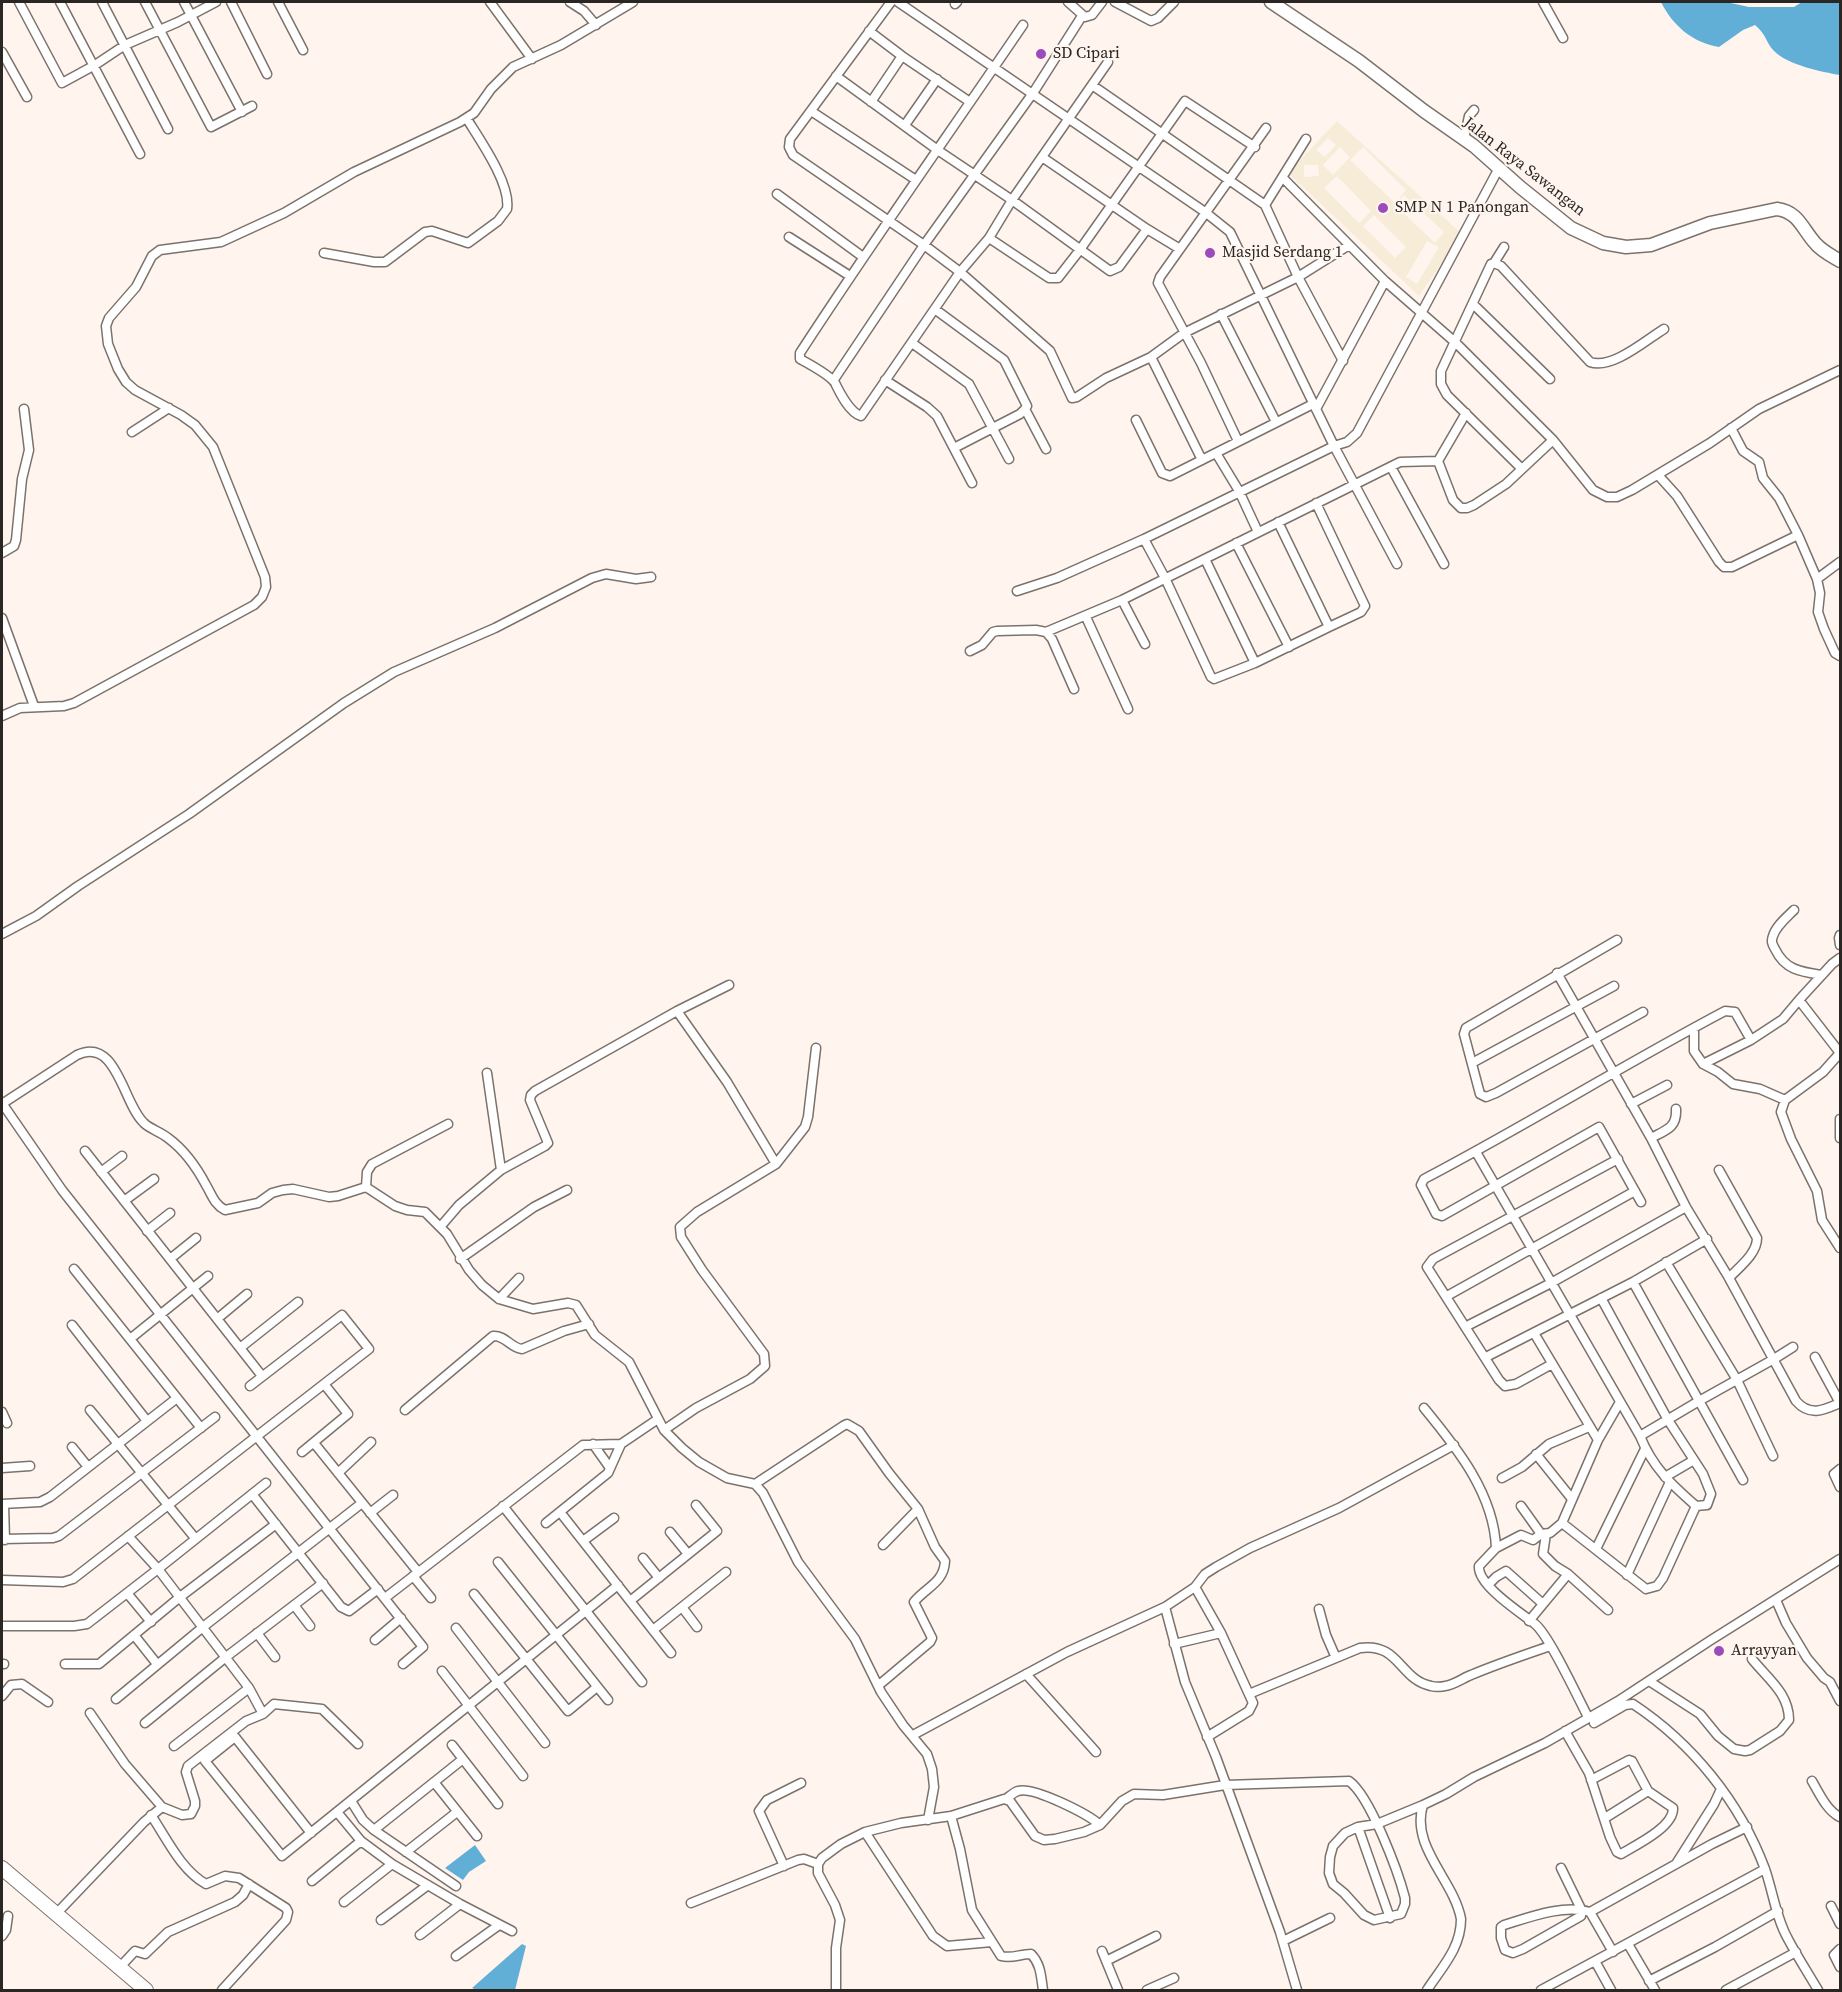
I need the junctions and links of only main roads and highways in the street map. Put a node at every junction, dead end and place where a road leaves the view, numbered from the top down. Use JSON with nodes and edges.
{"nodes":[{"id":1,"x":2,"y":1868,"type":"edge"},
{"id":2,"x":146,"y":1990,"type":"edge"}],
"edges":[{"from":1,"to":2,"type":"main road"}]}
